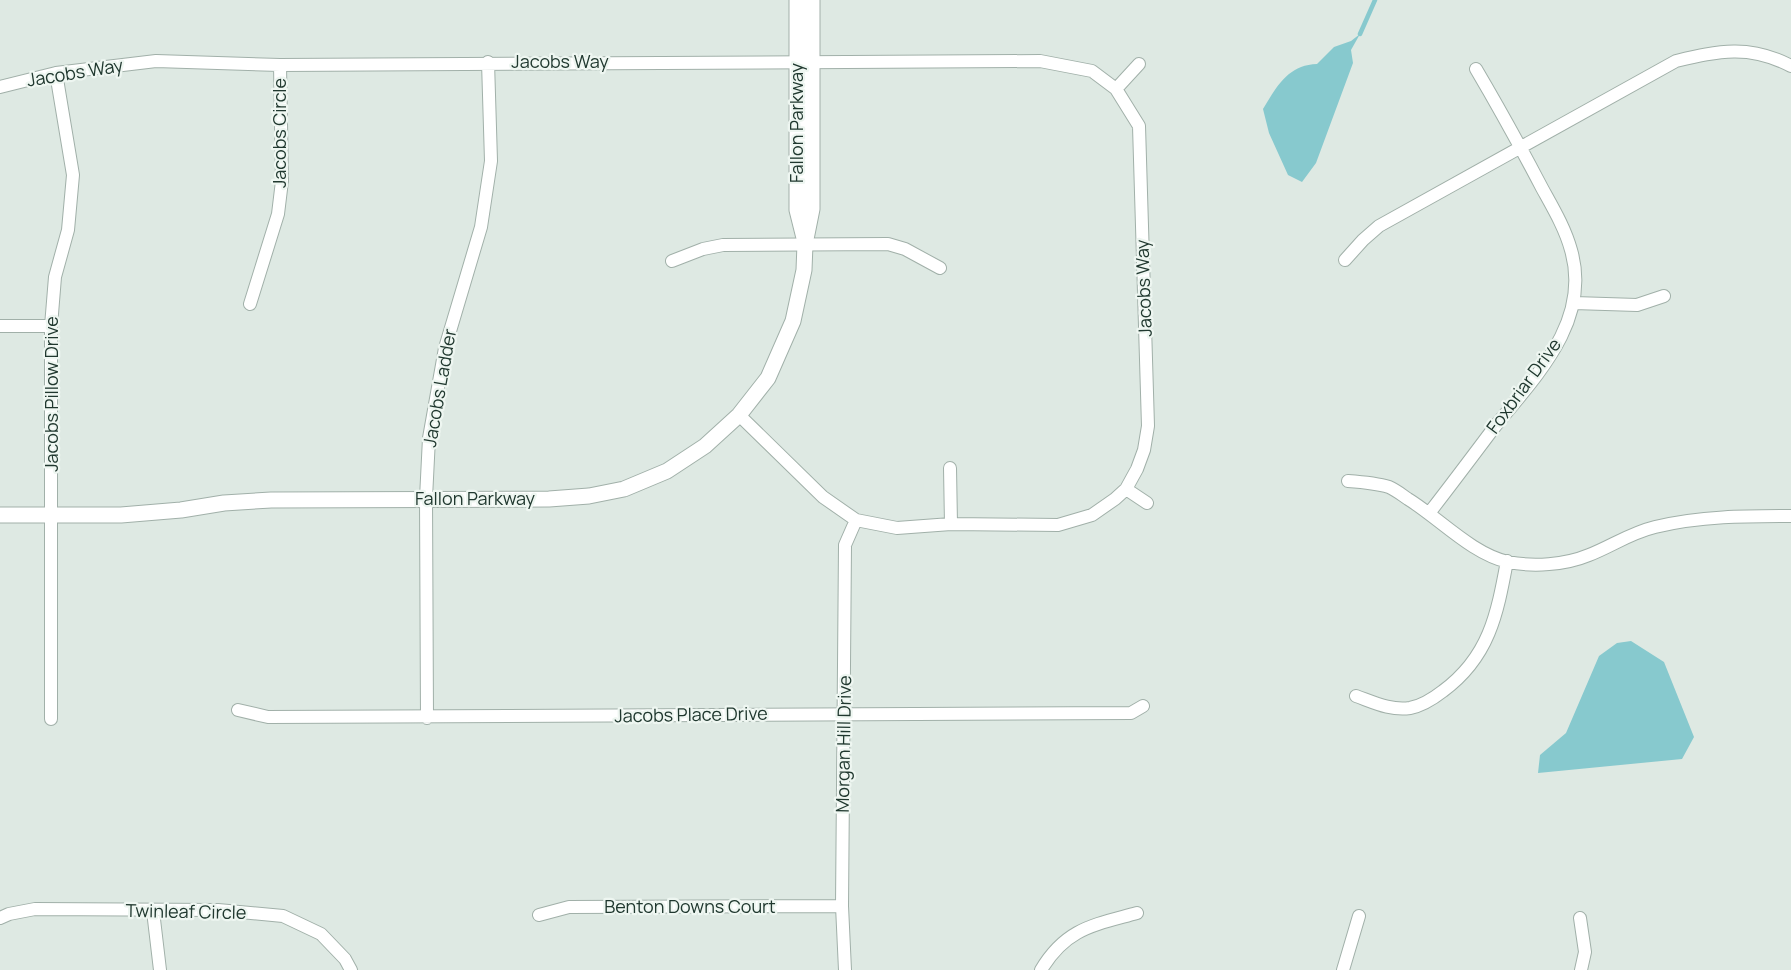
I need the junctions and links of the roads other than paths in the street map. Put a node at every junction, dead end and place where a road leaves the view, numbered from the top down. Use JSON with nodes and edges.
{"nodes":[{"id":1,"x":797,"y":0,"type":"edge"},
{"id":2,"x":812,"y":0,"type":"edge"},
{"id":3,"x":804,"y":61,"type":"junction"},
{"id":4,"x":488,"y":62,"type":"junction"},
{"id":5,"x":1139,"y":64,"type":"dead end"},
{"id":6,"x":280,"y":65,"type":"junction"},
{"id":7,"x":1791,"y":66,"type":"edge"},
{"id":8,"x":1476,"y":69,"type":"dead end"},
{"id":9,"x":56,"y":73,"type":"junction"},
{"id":10,"x":0,"y":87,"type":"edge"},
{"id":11,"x":1116,"y":89,"type":"junction"},
{"id":12,"x":1521,"y":147,"type":"junction"},
{"id":13,"x":805,"y":244,"type":"junction"},
{"id":14,"x":1345,"y":260,"type":"dead end"},
{"id":15,"x":672,"y":261,"type":"dead end"},
{"id":16,"x":940,"y":268,"type":"dead end"},
{"id":17,"x":1664,"y":296,"type":"dead end"},
{"id":18,"x":1574,"y":303,"type":"junction"},
{"id":19,"x":250,"y":304,"type":"dead end"},
{"id":20,"x":0,"y":326,"type":"edge"},
{"id":21,"x":51,"y":326,"type":"junction"},
{"id":22,"x":739,"y":415,"type":"junction"},
{"id":23,"x":950,"y":468,"type":"dead end"},
{"id":24,"x":1348,"y":481,"type":"dead end"},
{"id":25,"x":1126,"y":489,"type":"junction"},
{"id":26,"x":426,"y":498,"type":"junction"},
{"id":27,"x":1147,"y":503,"type":"dead end"},
{"id":28,"x":1430,"y":512,"type":"junction"},
{"id":29,"x":0,"y":515,"type":"edge"},
{"id":30,"x":52,"y":515,"type":"junction"},
{"id":31,"x":1791,"y":516,"type":"edge"},
{"id":32,"x":856,"y":520,"type":"junction"},
{"id":33,"x":951,"y":524,"type":"junction"},
{"id":34,"x":1507,"y":561,"type":"junction"},
{"id":35,"x":1356,"y":696,"type":"dead end"},
{"id":36,"x":1143,"y":706,"type":"dead end"},
{"id":37,"x":238,"y":710,"type":"dead end"},
{"id":38,"x":844,"y":714,"type":"junction"},
{"id":39,"x":427,"y":718,"type":"junction"},
{"id":40,"x":51,"y":719,"type":"dead end"},
{"id":41,"x":842,"y":906,"type":"junction"},
{"id":42,"x":153,"y":911,"type":"junction"},
{"id":43,"x":1137,"y":913,"type":"dead end"},
{"id":44,"x":539,"y":915,"type":"dead end"},
{"id":45,"x":1359,"y":916,"type":"dead end"},
{"id":46,"x":0,"y":918,"type":"edge"},
{"id":47,"x":1580,"y":918,"type":"dead end"},
{"id":48,"x":160,"y":970,"type":"edge"},
{"id":49,"x":351,"y":970,"type":"edge"},
{"id":50,"x":845,"y":970,"type":"edge"},
{"id":51,"x":1041,"y":970,"type":"edge"},
{"id":52,"x":1343,"y":970,"type":"edge"},
{"id":53,"x":1581,"y":970,"type":"edge"}],
"edges":[{"from":1,"to":3,"type":"street","name":"Fallon Parkway"},
{"from":2,"to":3,"type":"street","name":"Fallon Parkway"},
{"from":3,"to":4,"type":"street","name":"Jacobs Way"},
{"from":3,"to":11,"type":"street","name":"Jacobs Way"},
{"from":3,"to":13,"type":"street","name":"Fallon Parkway"},
{"from":4,"to":6,"type":"street","name":"Jacobs Way"},
{"from":4,"to":26,"type":"street","name":"Jacobs Ladder"},
{"from":5,"to":11,"type":"street"},
{"from":6,"to":9,"type":"street","name":"Jacobs Way"},
{"from":6,"to":19,"type":"street","name":"Jacobs Circle"},
{"from":7,"to":12,"type":"street"},
{"from":8,"to":12,"type":"street","name":"Foxbriar Drive"},
{"from":9,"to":10,"type":"street","name":"Jacobs Way"},
{"from":9,"to":21,"type":"street","name":"Jacobs Pillow Drive"},
{"from":11,"to":25,"type":"street","name":"Jacobs Way"},
{"from":12,"to":14,"type":"street"},
{"from":12,"to":18,"type":"street","name":"Foxbriar Drive"},
{"from":13,"to":15,"type":"street"},
{"from":13,"to":16,"type":"street"},
{"from":13,"to":22,"type":"street","name":"Fallon Parkway"},
{"from":17,"to":18,"type":"street"},
{"from":18,"to":28,"type":"street","name":"Foxbriar Drive"},
{"from":20,"to":21,"type":"street"},
{"from":21,"to":30,"type":"street","name":"Jacobs Pillow Drive"},
{"from":22,"to":26,"type":"street","name":"Fallon Parkway"},
{"from":22,"to":32,"type":"street","name":"Jacobs Way"},
{"from":23,"to":33,"type":"street"},
{"from":24,"to":28,"type":"street"},
{"from":25,"to":27,"type":"street"},
{"from":25,"to":33,"type":"street","name":"Jacobs Way"},
{"from":26,"to":30,"type":"street","name":"Fallon Parkway"},
{"from":26,"to":39,"type":"street","name":"Jacobs Ladder"},
{"from":28,"to":34,"type":"street"},
{"from":29,"to":30,"type":"street","name":"Fallon Parkway"},
{"from":30,"to":40,"type":"street","name":"Jacobs Pillow Drive"},
{"from":31,"to":34,"type":"street"},
{"from":32,"to":33,"type":"street","name":"Jacobs Way"},
{"from":32,"to":38,"type":"street","name":"Morgan Hill Drive"},
{"from":34,"to":35,"type":"street"},
{"from":36,"to":38,"type":"street","name":"Jacobs Place Drive"},
{"from":37,"to":39,"type":"street","name":"Jacobs Place Drive"},
{"from":38,"to":39,"type":"street","name":"Jacobs Place Drive"},
{"from":38,"to":41,"type":"street","name":"Morgan Hill Drive"},
{"from":41,"to":44,"type":"street","name":"Benton Downs Court"},
{"from":41,"to":50,"type":"street","name":"Morgan Hill Drive"},
{"from":42,"to":46,"type":"street","name":"Twinleaf Circle"},
{"from":42,"to":48,"type":"street"},
{"from":42,"to":49,"type":"street","name":"Twinleaf Circle"},
{"from":43,"to":51,"type":"street"},
{"from":45,"to":52,"type":"street"},
{"from":47,"to":53,"type":"street"}]}
